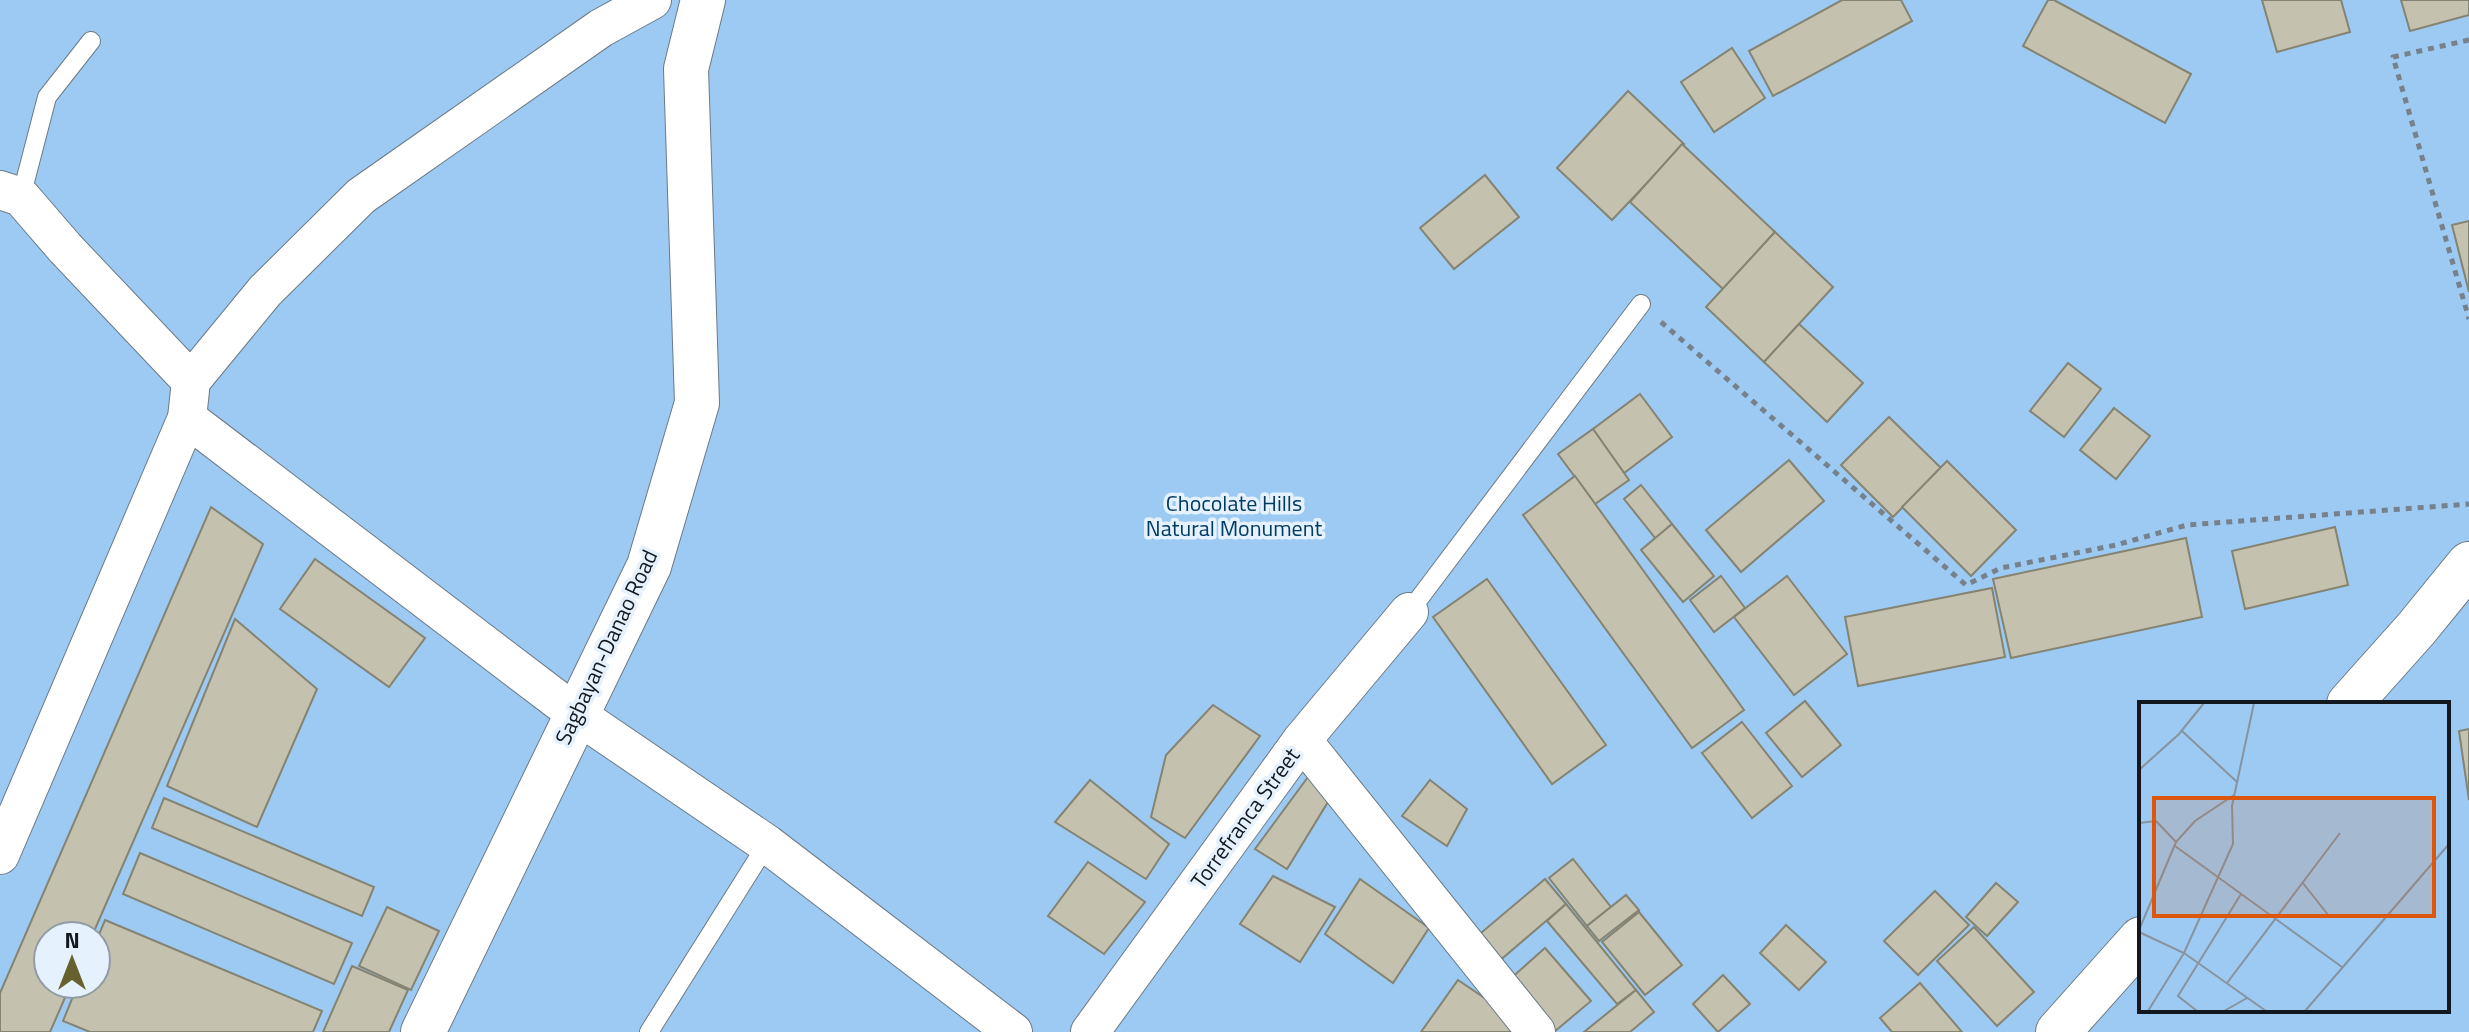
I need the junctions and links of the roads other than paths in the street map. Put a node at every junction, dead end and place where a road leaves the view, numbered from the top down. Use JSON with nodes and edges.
{"nodes":[{"id":1,"x":652,"y":0,"type":"edge"},
{"id":2,"x":703,"y":0,"type":"edge"},
{"id":3,"x":91,"y":41,"type":"dead end"},
{"id":4,"x":10,"y":194,"type":"edge"},
{"id":5,"x":1641,"y":304,"type":"road end"},
{"id":6,"x":189,"y":399,"type":"junction"},
{"id":7,"x":2469,"y":564,"type":"edge"},
{"id":8,"x":1409,"y":612,"type":"joint"},
{"id":9,"x":2351,"y":702,"type":"edge"},
{"id":10,"x":576,"y":714,"type":"junction"},
{"id":11,"x":1302,"y":740,"type":"junction"},
{"id":12,"x":767,"y":844,"type":"junction"},
{"id":13,"x":0,"y":855,"type":"edge"},
{"id":14,"x":2139,"y":941,"type":"edge"},
{"id":15,"x":423,"y":1032,"type":"edge"},
{"id":16,"x":649,"y":1032,"type":"edge"},
{"id":17,"x":1013,"y":1032,"type":"edge"},
{"id":18,"x":1090,"y":1032,"type":"edge"},
{"id":19,"x":1536,"y":1032,"type":"edge"},
{"id":20,"x":2058,"y":1032,"type":"edge"}],
"edges":[{"from":1,"to":6,"type":"street"},
{"from":2,"to":10,"type":"main road","name":"Sagbayan-Danao Road"},
{"from":3,"to":4,"type":"lane"},
{"from":4,"to":6,"type":"street"},
{"from":5,"to":8,"type":"lane"},
{"from":6,"to":10,"type":"street"},
{"from":6,"to":13,"type":"street"},
{"from":7,"to":9,"type":"main road"},
{"from":8,"to":11,"type":"street","name":"Torrefranca Street"},
{"from":10,"to":12,"type":"street"},
{"from":10,"to":15,"type":"main road","name":"Sagbayan-Danao Road"},
{"from":11,"to":18,"type":"street","name":"Torrefranca Street"},
{"from":11,"to":19,"type":"street"},
{"from":12,"to":16,"type":"lane"},
{"from":12,"to":17,"type":"street"},
{"from":14,"to":20,"type":"main road"}]}
